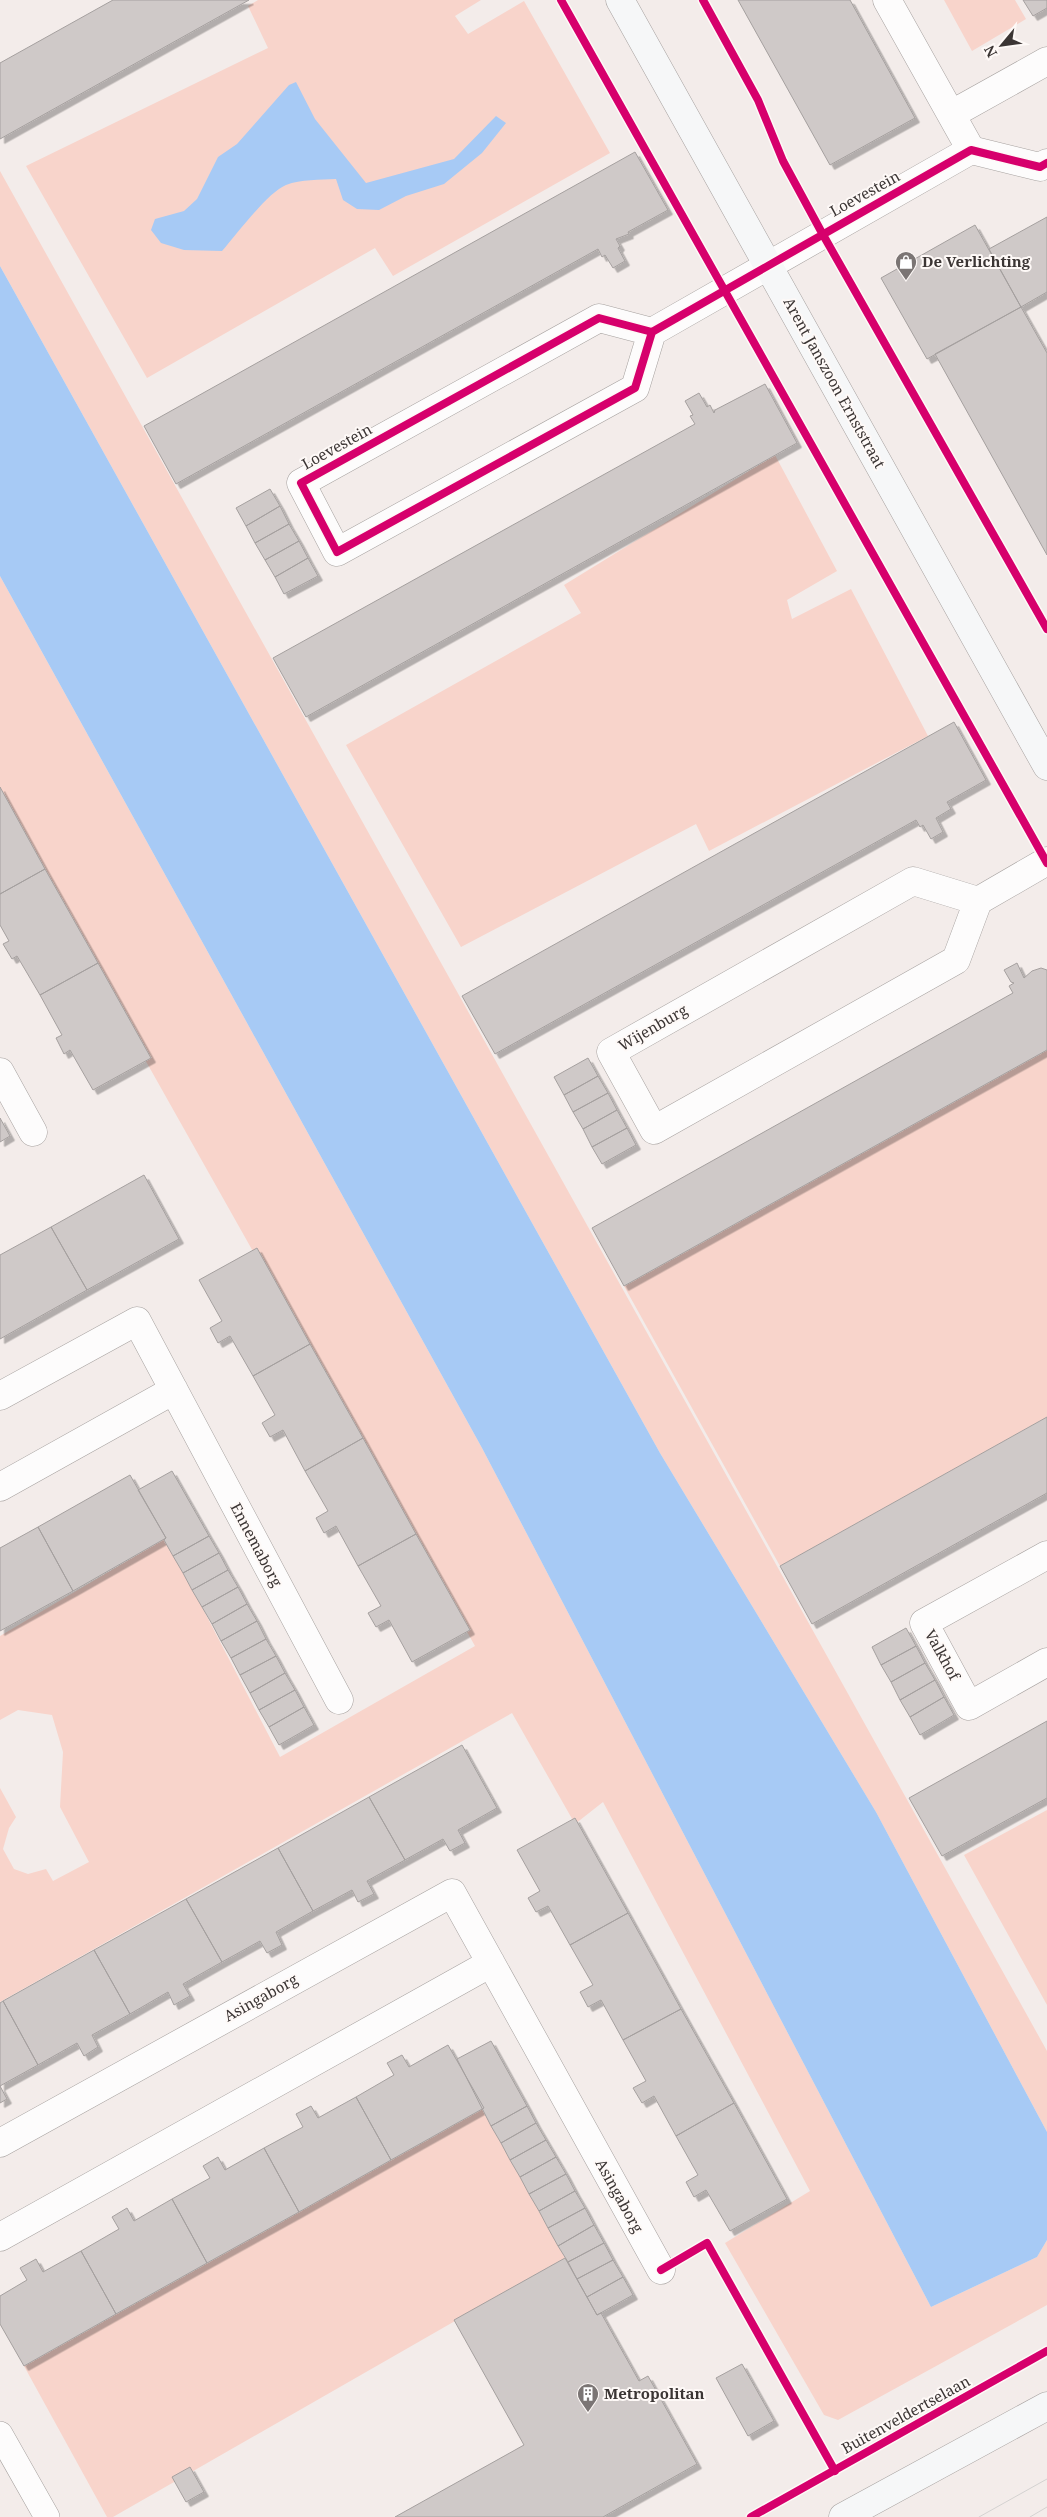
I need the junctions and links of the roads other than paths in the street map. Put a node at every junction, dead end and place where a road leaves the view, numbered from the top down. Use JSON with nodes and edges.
{"nodes":[{"id":1,"x":620,"y":0,"type":"edge"},
{"id":2,"x":887,"y":0,"type":"edge"},
{"id":3,"x":1047,"y":61,"type":"edge"},
{"id":4,"x":952,"y":114,"type":"junction"},
{"id":5,"x":971,"y":150,"type":"junction"},
{"id":6,"x":1047,"y":163,"type":"edge"},
{"id":7,"x":768,"y":266,"type":"junction"},
{"id":8,"x":652,"y":332,"type":"junction"},
{"id":9,"x":1047,"y":766,"type":"edge"},
{"id":10,"x":1047,"y":861,"type":"edge"},
{"id":11,"x":978,"y":901,"type":"junction"},
{"id":12,"x":0,"y":1072,"type":"edge"},
{"id":13,"x":33,"y":1132,"type":"dead end"},
{"id":14,"x":174,"y":1390,"type":"junction"},
{"id":15,"x":0,"y":1396,"type":"edge"},
{"id":16,"x":0,"y":1487,"type":"edge"},
{"id":17,"x":1047,"y":1554,"type":"edge"},
{"id":18,"x":1047,"y":1662,"type":"edge"},
{"id":19,"x":339,"y":1700,"type":"dead end"},
{"id":20,"x":491,"y":1963,"type":"junction"},
{"id":21,"x":0,"y":2143,"type":"edge"},
{"id":22,"x":0,"y":2237,"type":"edge"},
{"id":23,"x":660,"y":2270,"type":"dead end"},
{"id":24,"x":1047,"y":2406,"type":"edge"},
{"id":25,"x":0,"y":2434,"type":"edge"},
{"id":26,"x":47,"y":2517,"type":"edge"},
{"id":27,"x":843,"y":2517,"type":"edge"}],
"edges":[{"from":1,"to":7,"type":"street","name":"Arent Janszoon Ernststraat"},
{"from":2,"to":4,"type":"street"},
{"from":3,"to":4,"type":"street"},
{"from":4,"to":5,"type":"street"},
{"from":5,"to":6,"type":"street"},
{"from":5,"to":7,"type":"street","name":"Loevestein"},
{"from":7,"to":8,"type":"street","name":"Loevestein"},
{"from":7,"to":9,"type":"street","name":"Arent Janszoon Ernststraat"},
{"from":8,"to":8,"type":"street","name":"Loevestein"},
{"from":10,"to":11,"type":"street"},
{"from":11,"to":11,"type":"street","name":"Wijenburg"},
{"from":12,"to":13,"type":"street"},
{"from":14,"to":15,"type":"street","name":"Ennemaborg"},
{"from":14,"to":16,"type":"street"},
{"from":14,"to":19,"type":"street","name":"Ennemaborg"},
{"from":17,"to":18,"type":"street","name":"Valkhof"},
{"from":20,"to":21,"type":"street","name":"Asingaborg"},
{"from":20,"to":22,"type":"street"},
{"from":20,"to":23,"type":"street","name":"Asingaborg"},
{"from":24,"to":27,"type":"street"},
{"from":25,"to":26,"type":"lane"}]}
